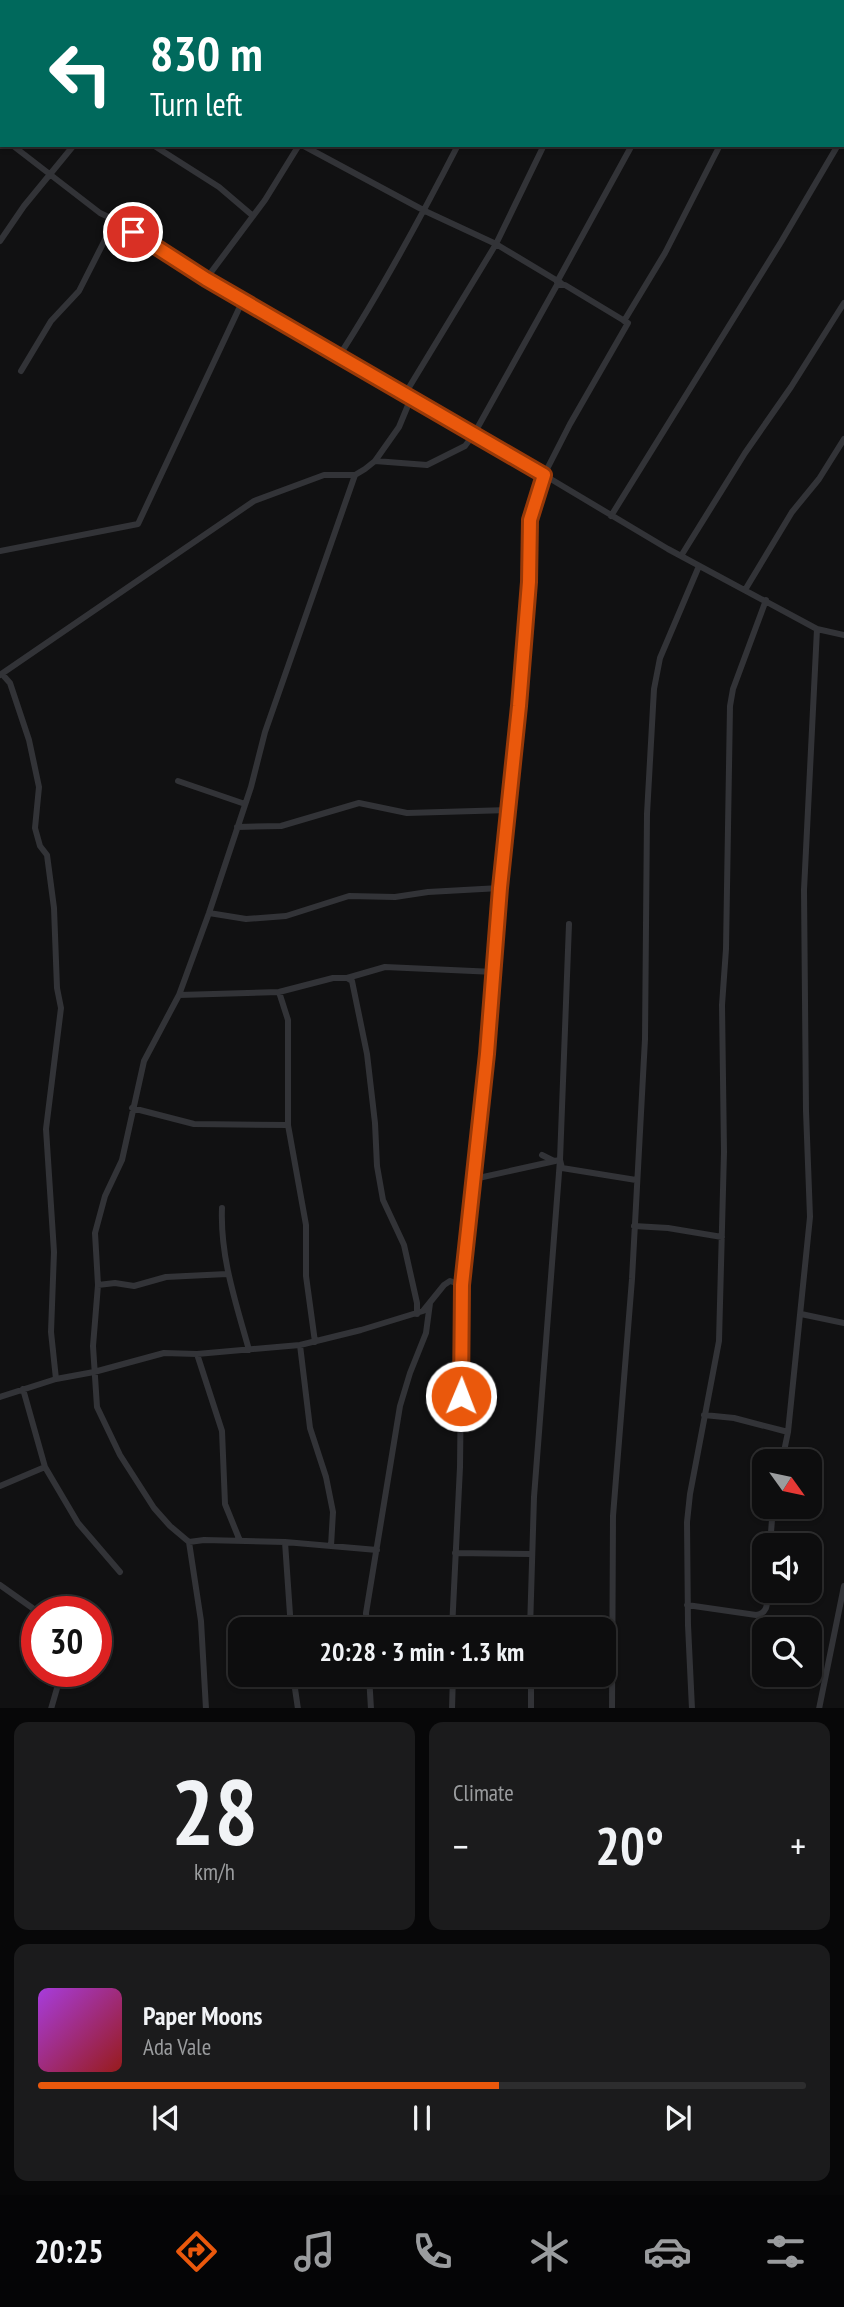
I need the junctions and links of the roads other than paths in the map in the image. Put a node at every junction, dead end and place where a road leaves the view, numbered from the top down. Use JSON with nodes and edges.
{"nodes":[{"id":1,"x":15,"y":147,"type":"edge"},
{"id":2,"x":72,"y":147,"type":"edge"},
{"id":3,"x":159,"y":147,"type":"edge"},
{"id":4,"x":300,"y":147,"type":"edge"},
{"id":5,"x":305,"y":147,"type":"edge"},
{"id":6,"x":457,"y":147,"type":"edge"},
{"id":7,"x":543,"y":147,"type":"edge"},
{"id":8,"x":631,"y":147,"type":"edge"},
{"id":9,"x":719,"y":147,"type":"edge"},
{"id":10,"x":837,"y":147,"type":"edge"},
{"id":11,"x":51,"y":174,"type":"junction"},
{"id":12,"x":425,"y":211,"type":"junction"},
{"id":13,"x":253,"y":216,"type":"junction"},
{"id":14,"x":115,"y":220,"type":"junction"},
{"id":15,"x":0,"y":241,"type":"edge"},
{"id":16,"x":496,"y":244,"type":"junction"},
{"id":17,"x":206,"y":279,"type":"junction"},
{"id":18,"x":559,"y":283,"type":"junction"},
{"id":19,"x":243,"y":300,"type":"junction"},
{"id":20,"x":844,"y":303,"type":"edge"},
{"id":21,"x":837,"y":316,"type":"junction"},
{"id":22,"x":844,"y":320,"type":"edge"},
{"id":23,"x":624,"y":321,"type":"junction"},
{"id":24,"x":339,"y":356,"type":"junction"},
{"id":25,"x":21,"y":371,"type":"dead end"},
{"id":26,"x":408,"y":396,"type":"junction"},
{"id":27,"x":474,"y":434,"type":"junction"},
{"id":28,"x":844,"y":439,"type":"edge"},
{"id":29,"x":375,"y":461,"type":"junction"},
{"id":30,"x":355,"y":475,"type":"junction"},
{"id":31,"x":544,"y":475,"type":"junction"},
{"id":32,"x":611,"y":516,"type":"junction"},
{"id":33,"x":0,"y":551,"type":"edge"},
{"id":34,"x":681,"y":556,"type":"junction"},
{"id":35,"x":699,"y":566,"type":"junction"},
{"id":36,"x":745,"y":590,"type":"junction"},
{"id":37,"x":766,"y":600,"type":"junction"},
{"id":38,"x":817,"y":629,"type":"junction"},
{"id":39,"x":844,"y":635,"type":"edge"},
{"id":40,"x":1,"y":675,"type":"edge"},
{"id":41,"x":178,"y":781,"type":"dead end"},
{"id":42,"x":245,"y":804,"type":"junction"},
{"id":43,"x":509,"y":810,"type":"junction"},
{"id":44,"x":237,"y":827,"type":"junction"},
{"id":45,"x":500,"y":888,"type":"junction"},
{"id":46,"x":209,"y":913,"type":"junction"},
{"id":47,"x":569,"y":924,"type":"dead end"},
{"id":48,"x":495,"y":972,"type":"junction"},
{"id":49,"x":347,"y":978,"type":"junction"},
{"id":50,"x":279,"y":992,"type":"junction"},
{"id":51,"x":179,"y":995,"type":"junction"},
{"id":52,"x":132,"y":1108,"type":"junction"},
{"id":53,"x":288,"y":1125,"type":"junction"},
{"id":54,"x":542,"y":1155,"type":"dead end"},
{"id":55,"x":560,"y":1160,"type":"junction"},
{"id":56,"x":474,"y":1179,"type":"junction"},
{"id":57,"x":636,"y":1180,"type":"junction"},
{"id":58,"x":222,"y":1208,"type":"dead end"},
{"id":59,"x":634,"y":1226,"type":"junction"},
{"id":60,"x":722,"y":1237,"type":"junction"},
{"id":61,"x":227,"y":1274,"type":"junction"},
{"id":62,"x":98,"y":1285,"type":"junction"},
{"id":63,"x":462,"y":1285,"type":"junction"},
{"id":64,"x":430,"y":1303,"type":"junction"},
{"id":65,"x":417,"y":1314,"type":"junction"},
{"id":66,"x":801,"y":1314,"type":"junction"},
{"id":67,"x":844,"y":1324,"type":"edge"},
{"id":68,"x":315,"y":1342,"type":"junction"},
{"id":69,"x":300,"y":1345,"type":"junction"},
{"id":70,"x":249,"y":1350,"type":"junction"},
{"id":71,"x":197,"y":1354,"type":"junction"},
{"id":72,"x":94,"y":1372,"type":"junction"},
{"id":73,"x":56,"y":1379,"type":"junction"},
{"id":74,"x":23,"y":1389,"type":"junction"},
{"id":75,"x":0,"y":1397,"type":"edge"},
{"id":76,"x":705,"y":1415,"type":"junction"},
{"id":77,"x":788,"y":1432,"type":"junction"},
{"id":78,"x":784,"y":1449,"type":"edge"},
{"id":79,"x":46,"y":1467,"type":"junction"},
{"id":80,"x":0,"y":1486,"type":"edge"},
{"id":81,"x":240,"y":1541,"type":"junction"},
{"id":82,"x":190,"y":1542,"type":"junction"},
{"id":83,"x":285,"y":1542,"type":"junction"},
{"id":84,"x":331,"y":1546,"type":"junction"},
{"id":85,"x":377,"y":1550,"type":"junction"},
{"id":86,"x":455,"y":1553,"type":"junction"},
{"id":87,"x":531,"y":1555,"type":"junction"},
{"id":88,"x":120,"y":1572,"type":"dead end"},
{"id":89,"x":0,"y":1585,"type":"edge"},
{"id":90,"x":844,"y":1586,"type":"edge"},
{"id":91,"x":843,"y":1595,"type":"edge"},
{"id":92,"x":21,"y":1600,"type":"edge"},
{"id":93,"x":767,"y":1603,"type":"edge"},
{"id":94,"x":687,"y":1605,"type":"junction"},
{"id":95,"x":290,"y":1617,"type":"edge"},
{"id":96,"x":366,"y":1617,"type":"edge"},
{"id":97,"x":452,"y":1617,"type":"edge"},
{"id":98,"x":530,"y":1617,"type":"edge"},
{"id":99,"x":57,"y":1687,"type":"edge"},
{"id":100,"x":295,"y":1687,"type":"edge"},
{"id":101,"x":370,"y":1687,"type":"edge"},
{"id":102,"x":453,"y":1687,"type":"edge"},
{"id":103,"x":531,"y":1687,"type":"edge"},
{"id":104,"x":51,"y":1708,"type":"edge"},
{"id":105,"x":206,"y":1708,"type":"edge"},
{"id":106,"x":298,"y":1708,"type":"edge"},
{"id":107,"x":371,"y":1708,"type":"edge"},
{"id":108,"x":452,"y":1708,"type":"edge"},
{"id":109,"x":531,"y":1708,"type":"edge"},
{"id":110,"x":612,"y":1708,"type":"edge"},
{"id":111,"x":692,"y":1708,"type":"edge"},
{"id":112,"x":819,"y":1708,"type":"edge"}],
"edges":[{"from":1,"to":11,"type":"street"},
{"from":2,"to":11,"type":"street"},
{"from":3,"to":13,"type":"street"},
{"from":4,"to":13,"type":"street"},
{"from":5,"to":12,"type":"street"},
{"from":6,"to":12,"type":"street"},
{"from":7,"to":16,"type":"street"},
{"from":8,"to":18,"type":"street"},
{"from":9,"to":23,"type":"street"},
{"from":10,"to":32,"type":"street"},
{"from":11,"to":14,"type":"street"},
{"from":11,"to":15,"type":"street"},
{"from":12,"to":16,"type":"street"},
{"from":12,"to":24,"type":"street"},
{"from":13,"to":17,"type":"street"},
{"from":14,"to":17,"type":"street"},
{"from":14,"to":25,"type":"street"},
{"from":16,"to":18,"type":"street"},
{"from":16,"to":26,"type":"street"},
{"from":17,"to":19,"type":"street"},
{"from":18,"to":23,"type":"street"},
{"from":18,"to":27,"type":"street"},
{"from":19,"to":24,"type":"street"},
{"from":19,"to":33,"type":"street"},
{"from":20,"to":21,"type":"street"},
{"from":21,"to":22,"type":"street"},
{"from":21,"to":34,"type":"street"},
{"from":23,"to":31,"type":"street"},
{"from":24,"to":26,"type":"street"},
{"from":26,"to":27,"type":"street"},
{"from":26,"to":29,"type":"street"},
{"from":27,"to":29,"type":"street"},
{"from":27,"to":31,"type":"street"},
{"from":28,"to":36,"type":"street"},
{"from":29,"to":30,"type":"street"},
{"from":30,"to":40,"type":"street"},
{"from":30,"to":42,"type":"street"},
{"from":31,"to":32,"type":"street"},
{"from":31,"to":43,"type":"street"},
{"from":32,"to":34,"type":"street"},
{"from":34,"to":35,"type":"street"},
{"from":35,"to":36,"type":"street"},
{"from":35,"to":57,"type":"street"},
{"from":36,"to":37,"type":"street"},
{"from":37,"to":38,"type":"street"},
{"from":37,"to":60,"type":"street"},
{"from":38,"to":39,"type":"street"},
{"from":38,"to":66,"type":"street"},
{"from":40,"to":73,"type":"street"},
{"from":41,"to":42,"type":"street"},
{"from":42,"to":44,"type":"street"},
{"from":43,"to":44,"type":"street"},
{"from":43,"to":45,"type":"street"},
{"from":44,"to":46,"type":"street"},
{"from":45,"to":46,"type":"street"},
{"from":45,"to":48,"type":"street"},
{"from":46,"to":51,"type":"street"},
{"from":47,"to":55,"type":"street"},
{"from":48,"to":49,"type":"street"},
{"from":48,"to":56,"type":"street"},
{"from":49,"to":50,"type":"street"},
{"from":49,"to":65,"type":"street"},
{"from":50,"to":51,"type":"street"},
{"from":50,"to":53,"type":"street"},
{"from":51,"to":52,"type":"street"},
{"from":52,"to":53,"type":"street"},
{"from":52,"to":62,"type":"street"},
{"from":53,"to":68,"type":"street"},
{"from":54,"to":55,"type":"street"},
{"from":55,"to":56,"type":"street"},
{"from":55,"to":57,"type":"street"},
{"from":55,"to":87,"type":"street"},
{"from":56,"to":63,"type":"street"},
{"from":57,"to":59,"type":"street"},
{"from":58,"to":61,"type":"street"},
{"from":59,"to":60,"type":"street"},
{"from":59,"to":110,"type":"street"},
{"from":60,"to":76,"type":"street"},
{"from":61,"to":62,"type":"street"},
{"from":61,"to":70,"type":"street"},
{"from":62,"to":72,"type":"street"},
{"from":63,"to":64,"type":"street"},
{"from":63,"to":86,"type":"street"},
{"from":64,"to":65,"type":"street"},
{"from":64,"to":85,"type":"street"},
{"from":65,"to":68,"type":"street"},
{"from":66,"to":67,"type":"street"},
{"from":66,"to":77,"type":"street"},
{"from":68,"to":69,"type":"street"},
{"from":69,"to":70,"type":"street"},
{"from":69,"to":84,"type":"street"},
{"from":70,"to":71,"type":"street"},
{"from":71,"to":72,"type":"street"},
{"from":71,"to":81,"type":"street"},
{"from":72,"to":73,"type":"street"},
{"from":72,"to":82,"type":"street"},
{"from":73,"to":74,"type":"street"},
{"from":74,"to":75,"type":"street"},
{"from":74,"to":79,"type":"street"},
{"from":76,"to":77,"type":"street"},
{"from":76,"to":94,"type":"street"},
{"from":77,"to":78,"type":"street"},
{"from":79,"to":80,"type":"street"},
{"from":79,"to":88,"type":"street"},
{"from":81,"to":82,"type":"street"},
{"from":81,"to":83,"type":"street"},
{"from":82,"to":105,"type":"street"},
{"from":83,"to":84,"type":"street"},
{"from":83,"to":95,"type":"street"},
{"from":84,"to":85,"type":"street"},
{"from":85,"to":96,"type":"street"},
{"from":86,"to":87,"type":"street"},
{"from":86,"to":97,"type":"street"},
{"from":87,"to":98,"type":"street"},
{"from":89,"to":92,"type":"street"},
{"from":90,"to":91,"type":"street"},
{"from":91,"to":112,"type":"street"},
{"from":93,"to":94,"type":"street"},
{"from":94,"to":111,"type":"street"},
{"from":99,"to":104,"type":"street"},
{"from":100,"to":106,"type":"street"},
{"from":101,"to":107,"type":"street"},
{"from":102,"to":108,"type":"street"},
{"from":103,"to":109,"type":"street"}]}
